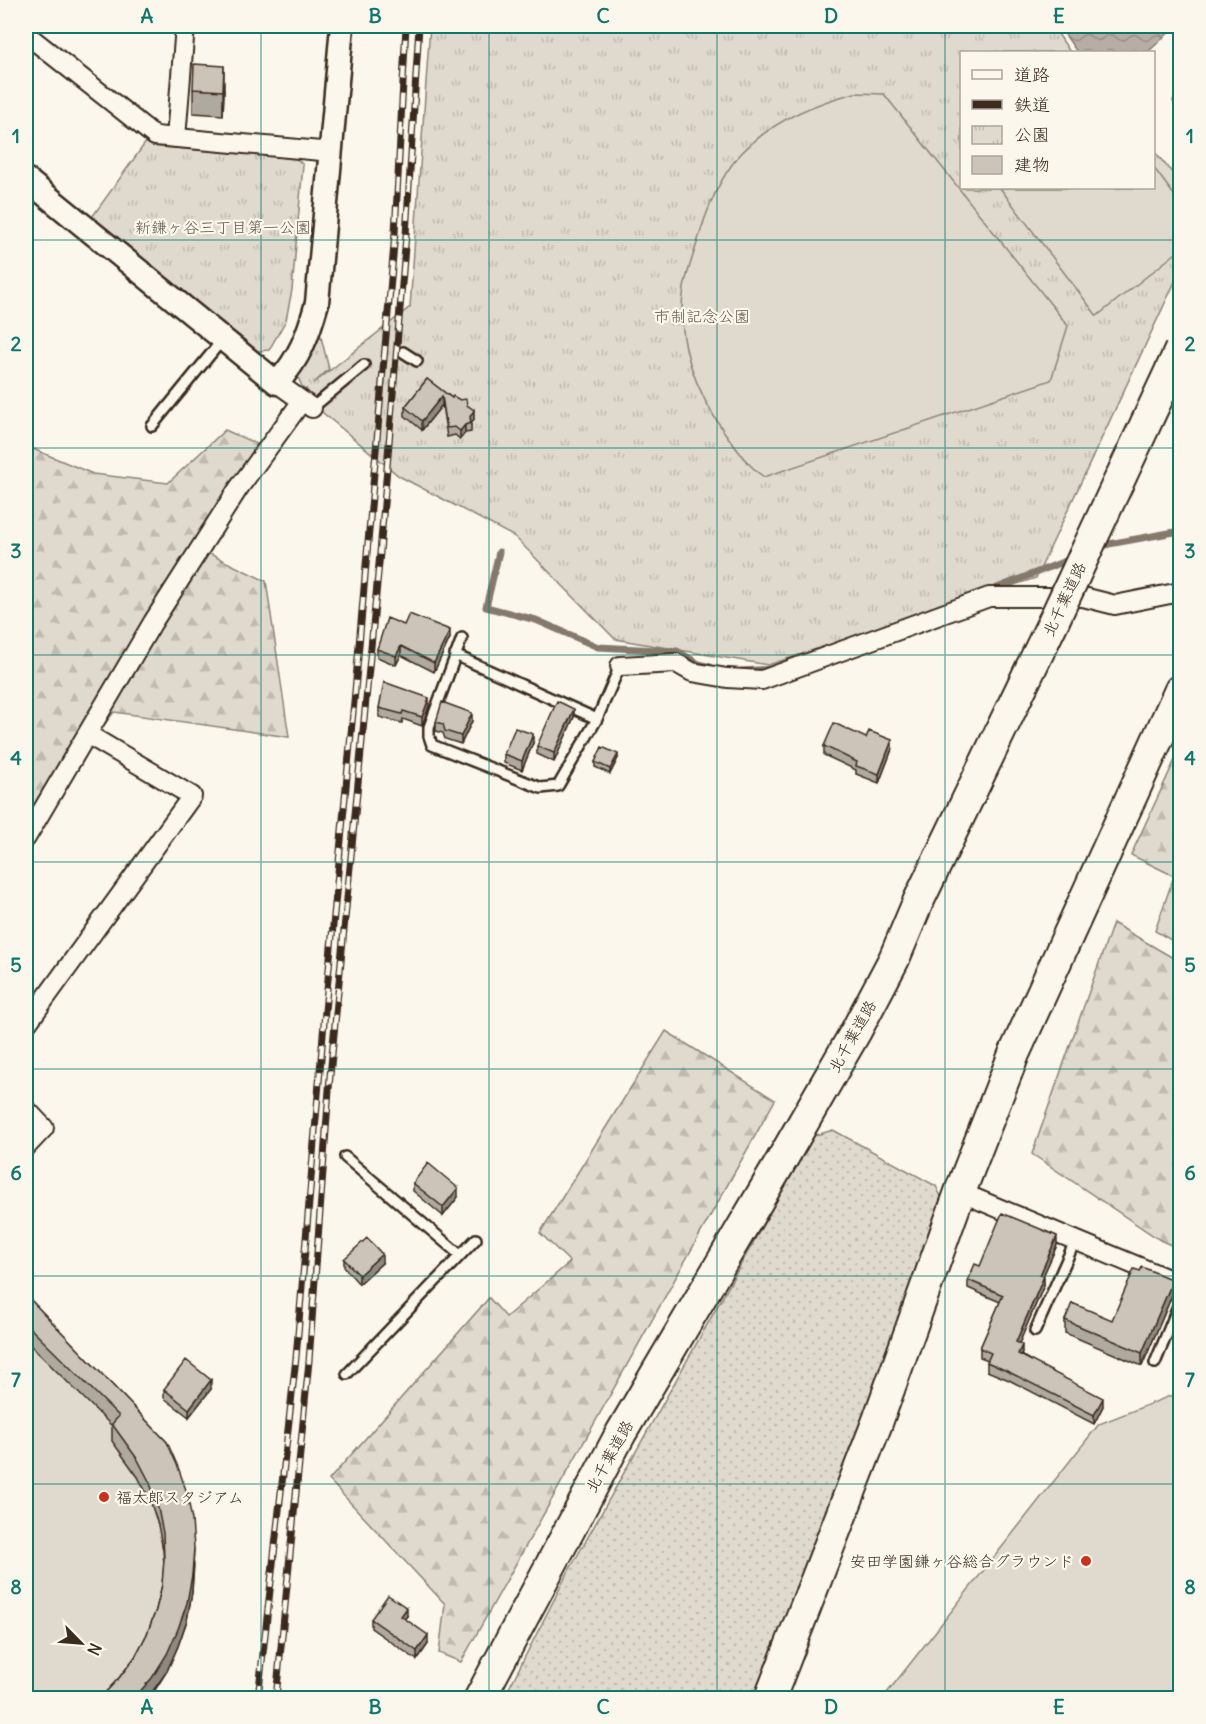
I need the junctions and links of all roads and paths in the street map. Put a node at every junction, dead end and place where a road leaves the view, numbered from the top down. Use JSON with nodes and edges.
{"nodes":[{"id":1,"x":185,"y":26,"type":"edge"},
{"id":2,"x":342,"y":26,"type":"edge"},
{"id":3,"x":30,"y":32,"type":"edge"},
{"id":4,"x":176,"y":138,"type":"junction"},
{"id":5,"x":332,"y":152,"type":"junction"},
{"id":6,"x":26,"y":179,"type":"edge"},
{"id":7,"x":223,"y":339,"type":"junction"},
{"id":8,"x":1180,"y":350,"type":"edge"},
{"id":9,"x":403,"y":352,"type":"dead end"},
{"id":10,"x":417,"y":361,"type":"dead end"},
{"id":11,"x":364,"y":365,"type":"dead end"},
{"id":12,"x":277,"y":383,"type":"junction"},
{"id":13,"x":307,"y":405,"type":"junction"},
{"id":14,"x":152,"y":426,"type":"dead end"},
{"id":15,"x":1180,"y":592,"type":"edge"},
{"id":16,"x":462,"y":638,"type":"dead end"},
{"id":17,"x":455,"y":655,"type":"junction"},
{"id":18,"x":620,"y":666,"type":"joint"},
{"id":19,"x":1180,"y":690,"type":"edge"},
{"id":20,"x":597,"y":719,"type":"junction"},
{"id":21,"x":87,"y":734,"type":"junction"},
{"id":22,"x":26,"y":838,"type":"edge"},
{"id":23,"x":26,"y":1025,"type":"edge"},
{"id":24,"x":26,"y":1109,"type":"edge"},
{"id":25,"x":26,"y":1147,"type":"edge"},
{"id":26,"x":345,"y":1157,"type":"dead end"},
{"id":27,"x":960,"y":1192,"type":"junction"},
{"id":28,"x":476,"y":1239,"type":"dead end"},
{"id":29,"x":1076,"y":1239,"type":"junction"},
{"id":30,"x":460,"y":1255,"type":"junction"},
{"id":31,"x":1180,"y":1284,"type":"edge"},
{"id":32,"x":1180,"y":1302,"type":"edge"},
{"id":33,"x":1035,"y":1331,"type":"dead end"},
{"id":34,"x":1155,"y":1363,"type":"dead end"},
{"id":35,"x":347,"y":1374,"type":"dead end"},
{"id":36,"x":480,"y":1698,"type":"edge"},
{"id":37,"x":770,"y":1698,"type":"edge"}],
"edges":[{"from":1,"to":4,"type":"street"},
{"from":2,"to":5,"type":"street"},
{"from":3,"to":4,"type":"street"},
{"from":4,"to":5,"type":"street"},
{"from":5,"to":12,"type":"street"},
{"from":6,"to":7,"type":"street"},
{"from":7,"to":12,"type":"street"},
{"from":7,"to":14,"type":"lane"},
{"from":8,"to":36,"type":"highway","name":"北千葉道路","bridge":true},
{"from":9,"to":10,"type":"lane"},
{"from":11,"to":13,"type":"lane"},
{"from":12,"to":13,"type":"street"},
{"from":13,"to":21,"type":"street"},
{"from":15,"to":18,"type":"street"},
{"from":16,"to":17,"type":"lane"},
{"from":17,"to":20,"type":"lane"},
{"from":17,"to":20,"type":"lane"},
{"from":18,"to":20,"type":"lane"},
{"from":19,"to":27,"type":"highway"},
{"from":21,"to":22,"type":"street"},
{"from":21,"to":23,"type":"street"},
{"from":24,"to":25,"type":"street"},
{"from":26,"to":30,"type":"lane"},
{"from":27,"to":29,"type":"street"},
{"from":27,"to":37,"type":"highway"},
{"from":28,"to":30,"type":"lane"},
{"from":29,"to":31,"type":"street"},
{"from":29,"to":33,"type":"lane"},
{"from":30,"to":35,"type":"lane"},
{"from":32,"to":34,"type":"lane"}]}
